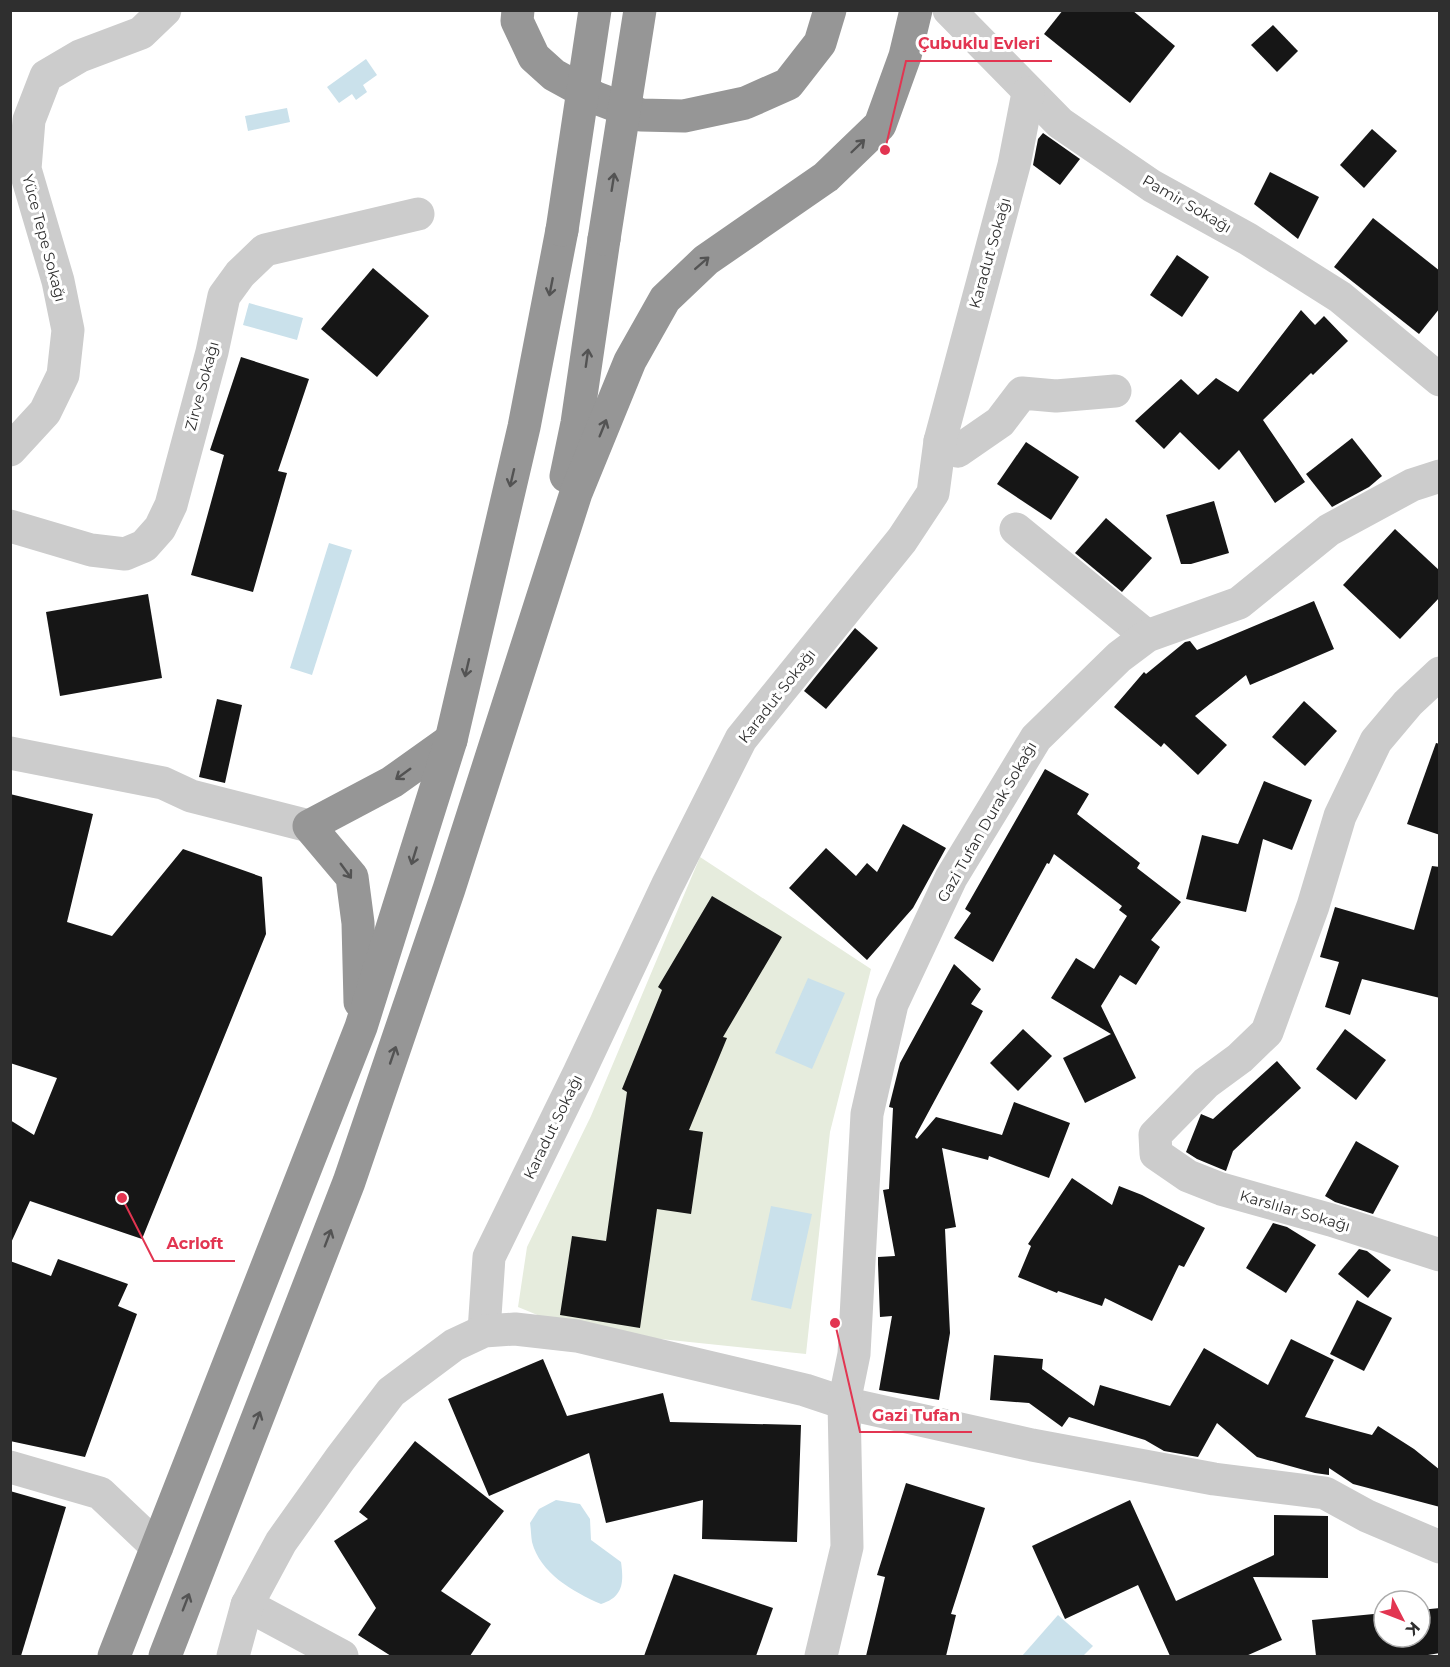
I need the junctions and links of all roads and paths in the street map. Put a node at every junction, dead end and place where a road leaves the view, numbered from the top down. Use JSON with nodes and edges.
{"nodes":[{"id":1,"x":165,"y":10,"type":"edge"},
{"id":2,"x":518,"y":10,"type":"edge"},
{"id":3,"x":595,"y":10,"type":"edge"},
{"id":4,"x":640,"y":10,"type":"edge"},
{"id":5,"x":830,"y":10,"type":"edge"},
{"id":6,"x":916,"y":10,"type":"edge"},
{"id":7,"x":950,"y":10,"type":"edge"},
{"id":8,"x":1028,"y":93,"type":"junction"},
{"id":9,"x":418,"y":214,"type":"dead end"},
{"id":10,"x":1440,"y":380,"type":"edge"},
{"id":11,"x":1115,"y":391,"type":"dead end"},
{"id":12,"x":940,"y":441,"type":"junction"},
{"id":13,"x":10,"y":450,"type":"edge"},
{"id":14,"x":1440,"y":476,"type":"edge"},
{"id":15,"x":10,"y":526,"type":"edge"},
{"id":16,"x":1016,"y":529,"type":"dead end"},
{"id":17,"x":541,"y":601,"type":"junction"},
{"id":18,"x":1147,"y":636,"type":"junction"},
{"id":19,"x":1440,"y":673,"type":"edge"},
{"id":20,"x":451,"y":740,"type":"junction"},
{"id":21,"x":10,"y":753,"type":"edge"},
{"id":22,"x":309,"y":826,"type":"junction"},
{"id":23,"x":361,"y":1028,"type":"junction"},
{"id":24,"x":1440,"y":1255,"type":"edge"},
{"id":25,"x":484,"y":1331,"type":"junction"},
{"id":26,"x":844,"y":1403,"type":"junction"},
{"id":27,"x":10,"y":1467,"type":"edge"},
{"id":28,"x":157,"y":1547,"type":"junction"},
{"id":29,"x":1440,"y":1547,"type":"edge"},
{"id":30,"x":247,"y":1605,"type":"junction"},
{"id":31,"x":114,"y":1656,"type":"edge"},
{"id":32,"x":165,"y":1656,"type":"edge"},
{"id":33,"x":233,"y":1656,"type":"edge"},
{"id":34,"x":342,"y":1656,"type":"edge"},
{"id":35,"x":821,"y":1656,"type":"edge"}],
"edges":[{"from":1,"to":13,"type":"street","name":"Yüce Tepe Sokağı"},
{"from":2,"to":5,"type":"highway"},
{"from":3,"to":20,"type":"highway","one_way":true,"bridge":true},
{"from":17,"to":4,"type":"highway","one_way":true,"bridge":true},
{"from":17,"to":6,"type":"highway","one_way":true},
{"from":7,"to":8,"type":"street","name":"Pamir Sokağı"},
{"from":8,"to":10,"type":"street","name":"Pamir Sokağı"},
{"from":8,"to":12,"type":"street","name":"Karadut Sokağı"},
{"from":9,"to":15,"type":"street","name":"Zirve Sokağı"},
{"from":11,"to":12,"type":"street"},
{"from":12,"to":25,"type":"street","name":"Karadut Sokağı"},
{"from":14,"to":18,"type":"street","name":"Gazi Tufan Durak Sokağı"},
{"from":16,"to":18,"type":"street"},
{"from":32,"to":17,"type":"highway","one_way":true},
{"from":18,"to":26,"type":"street","name":"Gazi Tufan Durak Sokağı"},
{"from":19,"to":24,"type":"street","name":"Karslılar Sokağı"},
{"from":20,"to":22,"type":"highway","one_way":true},
{"from":20,"to":23,"type":"highway","one_way":true},
{"from":21,"to":22,"type":"street"},
{"from":22,"to":23,"type":"highway","one_way":true},
{"from":23,"to":28,"type":"highway"},
{"from":25,"to":26,"type":"street"},
{"from":25,"to":30,"type":"street"},
{"from":26,"to":29,"type":"street"},
{"from":26,"to":35,"type":"street","name":"Gazi Tufan Durak Sokağı"},
{"from":27,"to":28,"type":"street"},
{"from":28,"to":31,"type":"highway"},
{"from":30,"to":33,"type":"street"},
{"from":30,"to":34,"type":"street"}]}
